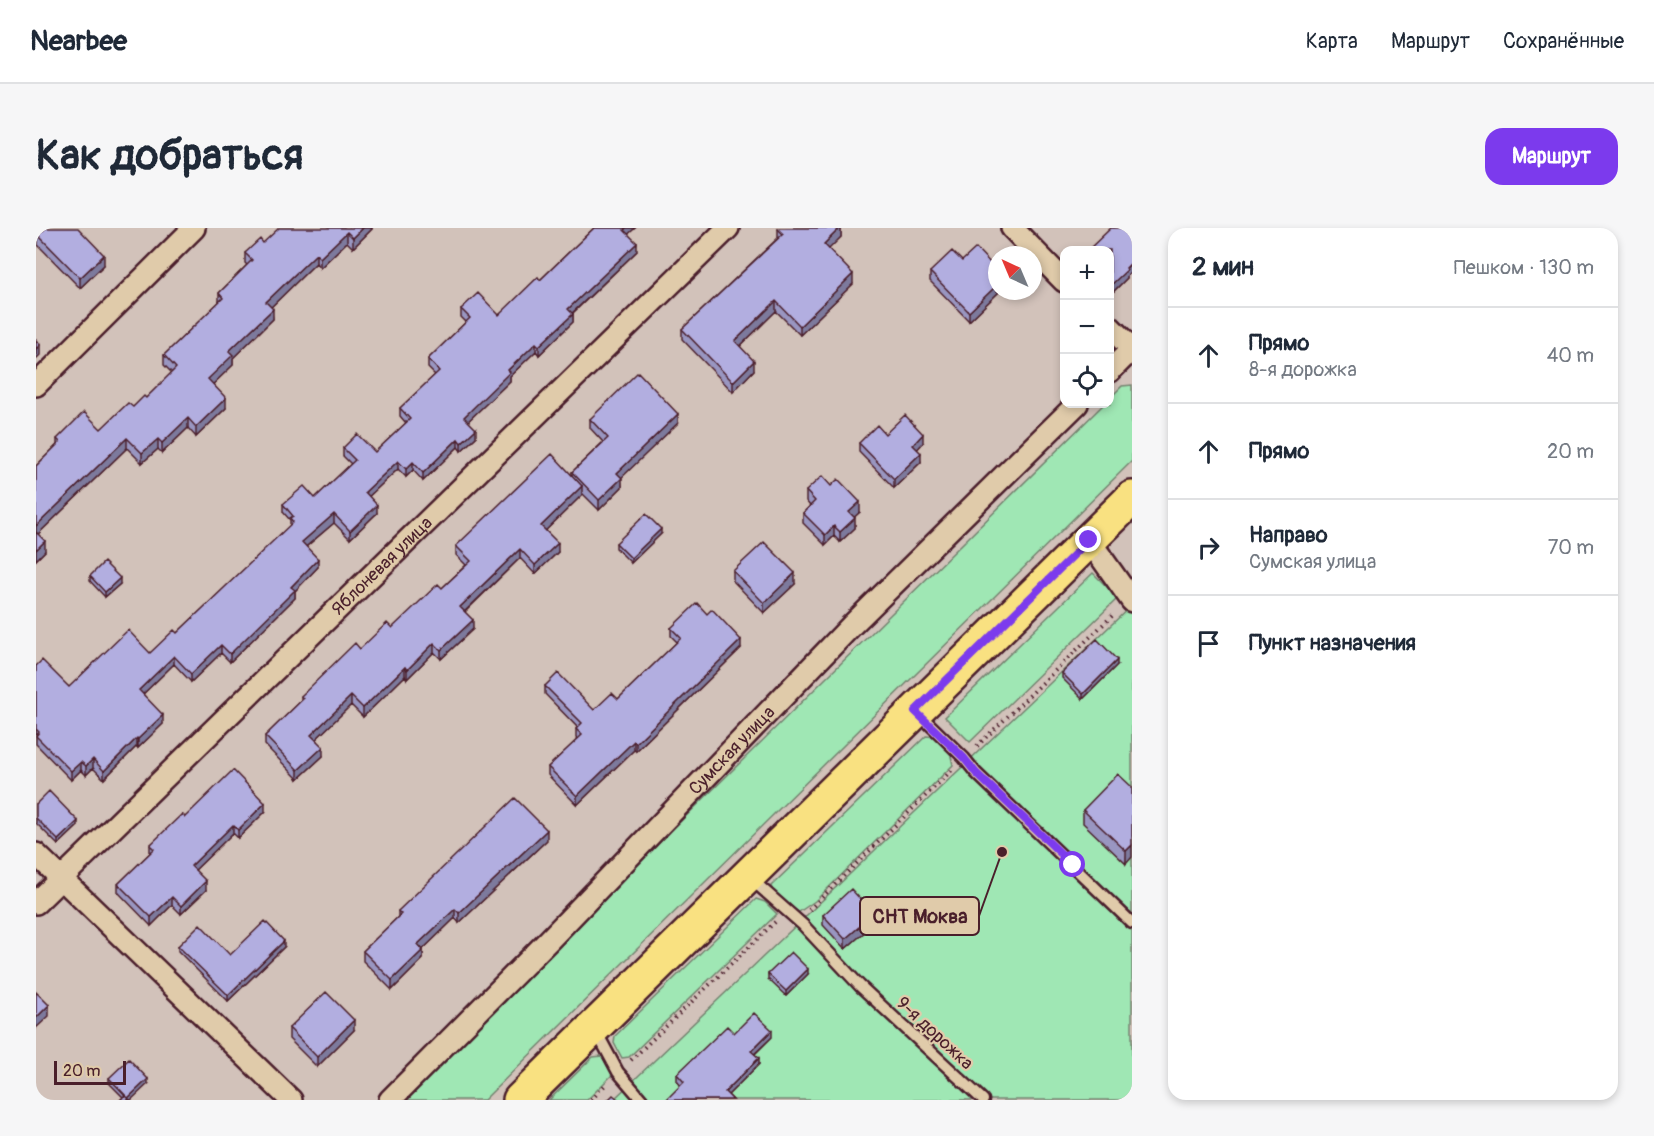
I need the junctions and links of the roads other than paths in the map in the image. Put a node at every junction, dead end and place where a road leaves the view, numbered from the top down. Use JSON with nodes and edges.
{"nodes":[{"id":1,"x":194,"y":228,"type":"edge"},
{"id":2,"x":728,"y":228,"type":"edge"},
{"id":3,"x":1012,"y":228,"type":"edge"},
{"id":4,"x":1060,"y":276,"type":"edge"},
{"id":5,"x":1114,"y":331,"type":"edge"},
{"id":6,"x":1132,"y":349,"type":"edge"},
{"id":7,"x":1114,"y":367,"type":"edge"},
{"id":8,"x":36,"y":385,"type":"edge"},
{"id":9,"x":1073,"y":408,"type":"edge"},
{"id":10,"x":1132,"y":498,"type":"edge"},
{"id":11,"x":1089,"y":540,"type":"junction"},
{"id":12,"x":1131,"y":600,"type":"edge"},
{"id":13,"x":915,"y":711,"type":"junction"},
{"id":14,"x":36,"y":854,"type":"edge"},
{"id":15,"x":747,"y":876,"type":"junction"},
{"id":16,"x":61,"y":879,"type":"junction"},
{"id":17,"x":36,"y":903,"type":"edge"},
{"id":18,"x":1132,"y":922,"type":"edge"},
{"id":19,"x":594,"y":1028,"type":"junction"},
{"id":20,"x":291,"y":1100,"type":"edge"},
{"id":21,"x":390,"y":1100,"type":"edge"},
{"id":22,"x":520,"y":1100,"type":"edge"},
{"id":23,"x":642,"y":1100,"type":"edge"},
{"id":24,"x":983,"y":1100,"type":"edge"}],
"edges":[{"from":1,"to":8,"type":"street"},
{"from":2,"to":16,"type":"street","name":"Яблоневая улица"},
{"from":3,"to":4,"type":"street"},
{"from":5,"to":6,"type":"street"},
{"from":6,"to":7,"type":"street"},
{"from":9,"to":21,"type":"street","name":"Сумская улица"},
{"from":10,"to":11,"type":"main road"},
{"from":11,"to":12,"type":"street"},
{"from":11,"to":13,"type":"main road"},
{"from":13,"to":15,"type":"main road"},
{"from":13,"to":18,"type":"lane"},
{"from":14,"to":16,"type":"street"},
{"from":15,"to":19,"type":"main road"},
{"from":15,"to":24,"type":"lane","name":"9-я дорожка"},
{"from":16,"to":17,"type":"street","name":"Яблоневая улица"},
{"from":16,"to":20,"type":"street"},
{"from":19,"to":22,"type":"main road"},
{"from":19,"to":23,"type":"lane"}]}
